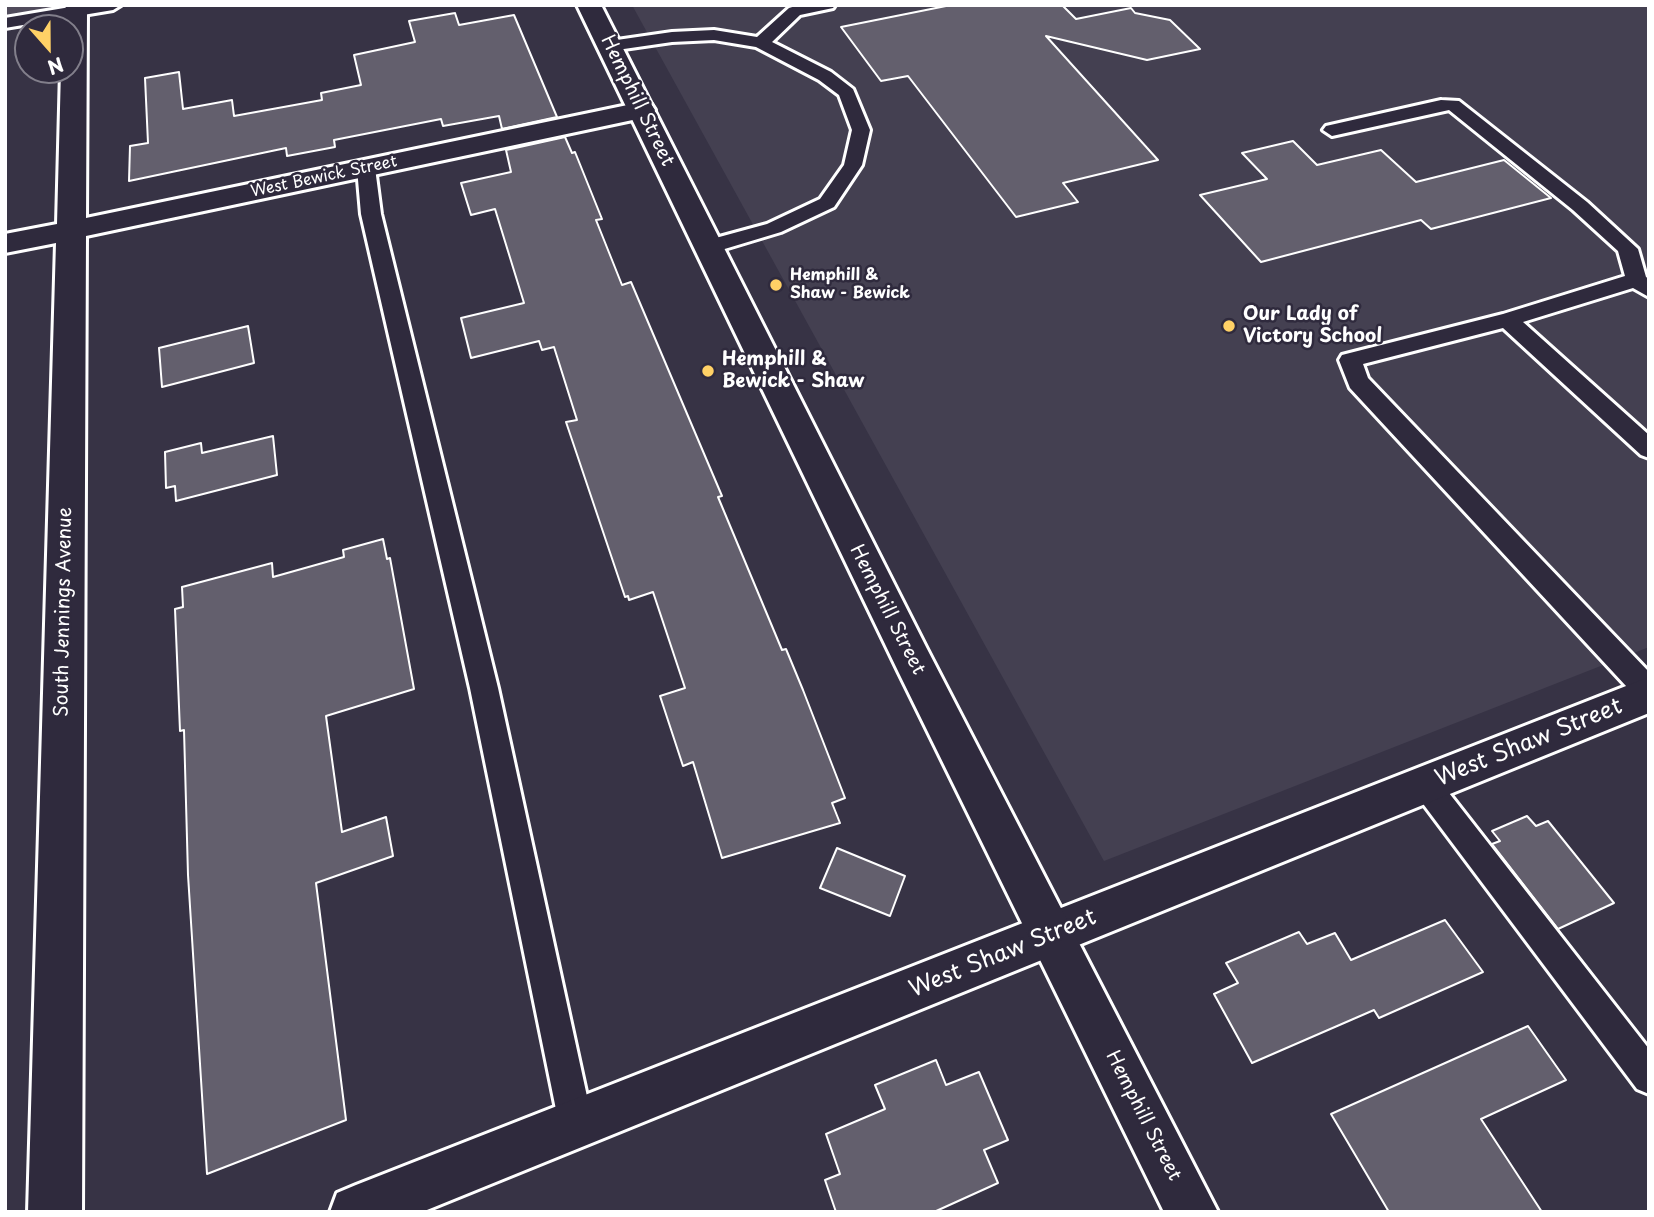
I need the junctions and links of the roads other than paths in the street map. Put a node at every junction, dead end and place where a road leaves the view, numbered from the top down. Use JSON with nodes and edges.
{"nodes":[{"id":1,"x":113,"y":5,"type":"edge"},
{"id":2,"x":589,"y":5,"type":"edge"},
{"id":3,"x":827,"y":5,"type":"edge"},
{"id":4,"x":792,"y":8,"type":"edge"},
{"id":5,"x":75,"y":12,"type":"junction"},
{"id":6,"x":5,"y":23,"type":"edge"},
{"id":7,"x":761,"y":43,"type":"junction"},
{"id":8,"x":610,"y":46,"type":"junction"},
{"id":9,"x":642,"y":110,"type":"junction"},
{"id":10,"x":1332,"y":130,"type":"dead end"},
{"id":11,"x":366,"y":168,"type":"junction"},
{"id":12,"x":70,"y":229,"type":"junction"},
{"id":13,"x":5,"y":243,"type":"edge"},
{"id":14,"x":708,"y":247,"type":"junction"},
{"id":15,"x":1642,"y":285,"type":"edge"},
{"id":16,"x":1507,"y":320,"type":"junction"},
{"id":17,"x":1649,"y":449,"type":"edge"},
{"id":18,"x":1649,"y":693,"type":"edge"},
{"id":19,"x":1425,"y":784,"type":"junction"},
{"id":20,"x":1052,"y":934,"type":"junction"},
{"id":21,"x":1649,"y":1077,"type":"edge"},
{"id":22,"x":576,"y":1124,"type":"junction"},
{"id":23,"x":55,"y":1212,"type":"edge"},
{"id":24,"x":356,"y":1212,"type":"edge"},
{"id":25,"x":1192,"y":1212,"type":"edge"}],
"edges":[{"from":1,"to":5,"type":"lane"},
{"from":2,"to":8,"type":"street","name":"Hemphill Street"},
{"from":3,"to":4,"type":"lane"},
{"from":4,"to":7,"type":"lane"},
{"from":5,"to":6,"type":"lane"},
{"from":5,"to":12,"type":"street","name":"South Jennings Avenue"},
{"from":7,"to":8,"type":"lane"},
{"from":7,"to":14,"type":"lane"},
{"from":8,"to":9,"type":"street","name":"Hemphill Street"},
{"from":9,"to":11,"type":"street","name":"West Bewick Street"},
{"from":9,"to":14,"type":"street","name":"Hemphill Street"},
{"from":10,"to":15,"type":"lane"},
{"from":11,"to":12,"type":"street","name":"West Bewick Street"},
{"from":11,"to":22,"type":"lane"},
{"from":12,"to":13,"type":"street","name":"West Bewick Street"},
{"from":12,"to":23,"type":"street","name":"South Jennings Avenue"},
{"from":14,"to":20,"type":"street","name":"Hemphill Street"},
{"from":15,"to":16,"type":"lane"},
{"from":16,"to":17,"type":"lane"},
{"from":16,"to":18,"type":"lane"},
{"from":18,"to":19,"type":"street","name":"West Shaw Street"},
{"from":19,"to":20,"type":"street","name":"West Shaw Street"},
{"from":19,"to":21,"type":"lane"},
{"from":20,"to":22,"type":"street","name":"West Shaw Street"},
{"from":20,"to":25,"type":"street","name":"Hemphill Street"},
{"from":22,"to":24,"type":"street","name":"West Shaw Street"}]}
